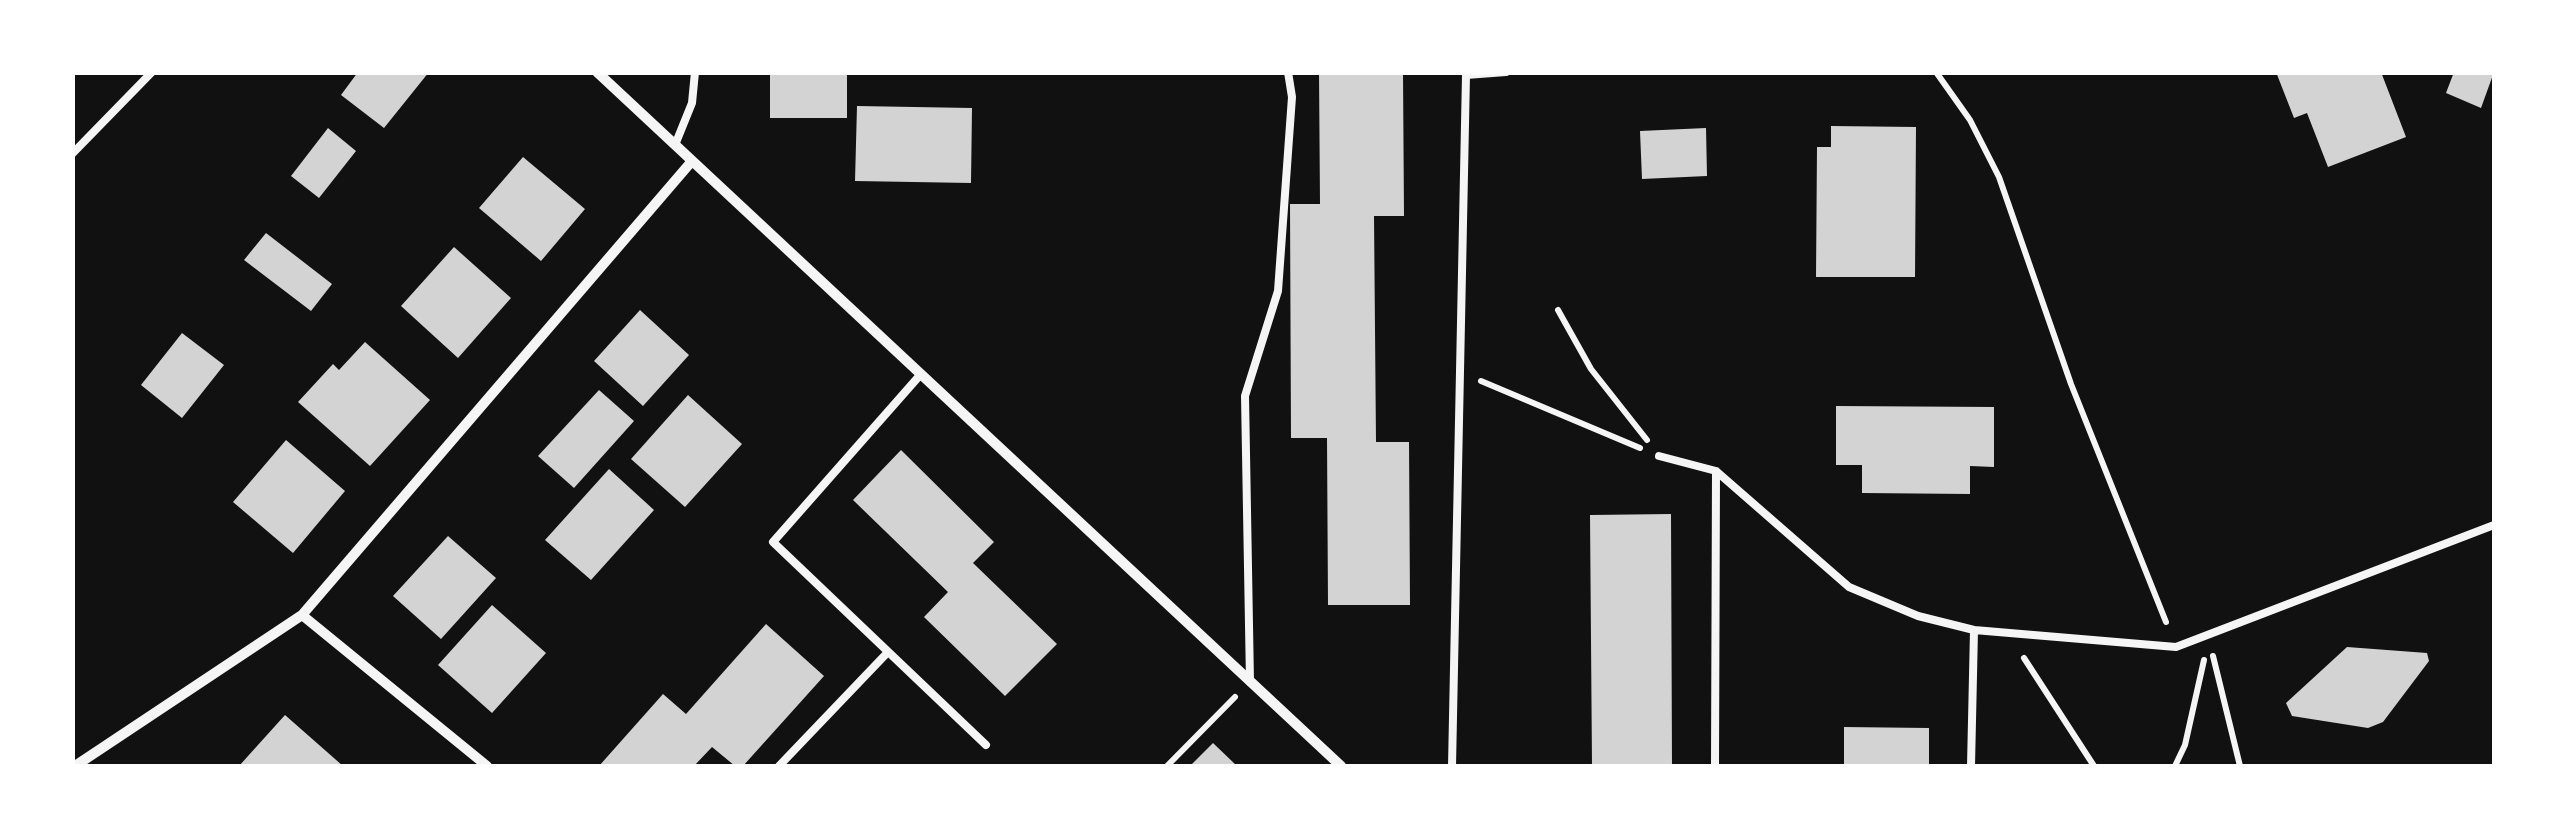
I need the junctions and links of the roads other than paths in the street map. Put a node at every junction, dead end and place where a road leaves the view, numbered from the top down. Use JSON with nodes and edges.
{"nodes":[{"id":1,"x":152,"y":72,"type":"edge"},
{"id":2,"x":598,"y":72,"type":"edge"},
{"id":3,"x":695,"y":72,"type":"edge"},
{"id":4,"x":1288,"y":72,"type":"edge"},
{"id":5,"x":1506,"y":72,"type":"edge"},
{"id":6,"x":675,"y":145,"type":"junction"},
{"id":7,"x":72,"y":154,"type":"edge"},
{"id":8,"x":692,"y":161,"type":"junction"},
{"id":9,"x":920,"y":374,"type":"junction"},
{"id":10,"x":1659,"y":456,"type":"road end"},
{"id":11,"x":1716,"y":471,"type":"junction"},
{"id":12,"x":2494,"y":525,"type":"edge"},
{"id":13,"x":302,"y":615,"type":"junction"},
{"id":14,"x":1974,"y":630,"type":"junction"},
{"id":15,"x":888,"y":652,"type":"junction"},
{"id":16,"x":1250,"y":682,"type":"junction"},
{"id":17,"x":986,"y":745,"type":"dead end"},
{"id":18,"x":75,"y":766,"type":"edge"},
{"id":19,"x":487,"y":766,"type":"edge"},
{"id":20,"x":780,"y":766,"type":"edge"},
{"id":21,"x":1340,"y":766,"type":"edge"},
{"id":22,"x":1452,"y":766,"type":"edge"},
{"id":23,"x":1715,"y":766,"type":"edge"},
{"id":24,"x":1971,"y":766,"type":"edge"}],
"edges":[{"from":1,"to":7,"type":"lane"},
{"from":2,"to":6,"type":"street"},
{"from":3,"to":6,"type":"lane"},
{"from":4,"to":16,"type":"lane"},
{"from":5,"to":22,"type":"lane"},
{"from":6,"to":8,"type":"street"},
{"from":8,"to":9,"type":"street"},
{"from":8,"to":13,"type":"street"},
{"from":9,"to":15,"type":"lane"},
{"from":9,"to":16,"type":"street"},
{"from":10,"to":11,"type":"lane"},
{"from":11,"to":14,"type":"lane"},
{"from":11,"to":23,"type":"lane"},
{"from":12,"to":14,"type":"lane"},
{"from":13,"to":18,"type":"street"},
{"from":13,"to":19,"type":"street"},
{"from":14,"to":24,"type":"lane"},
{"from":15,"to":17,"type":"lane"},
{"from":15,"to":20,"type":"lane"},
{"from":16,"to":21,"type":"street"}]}
